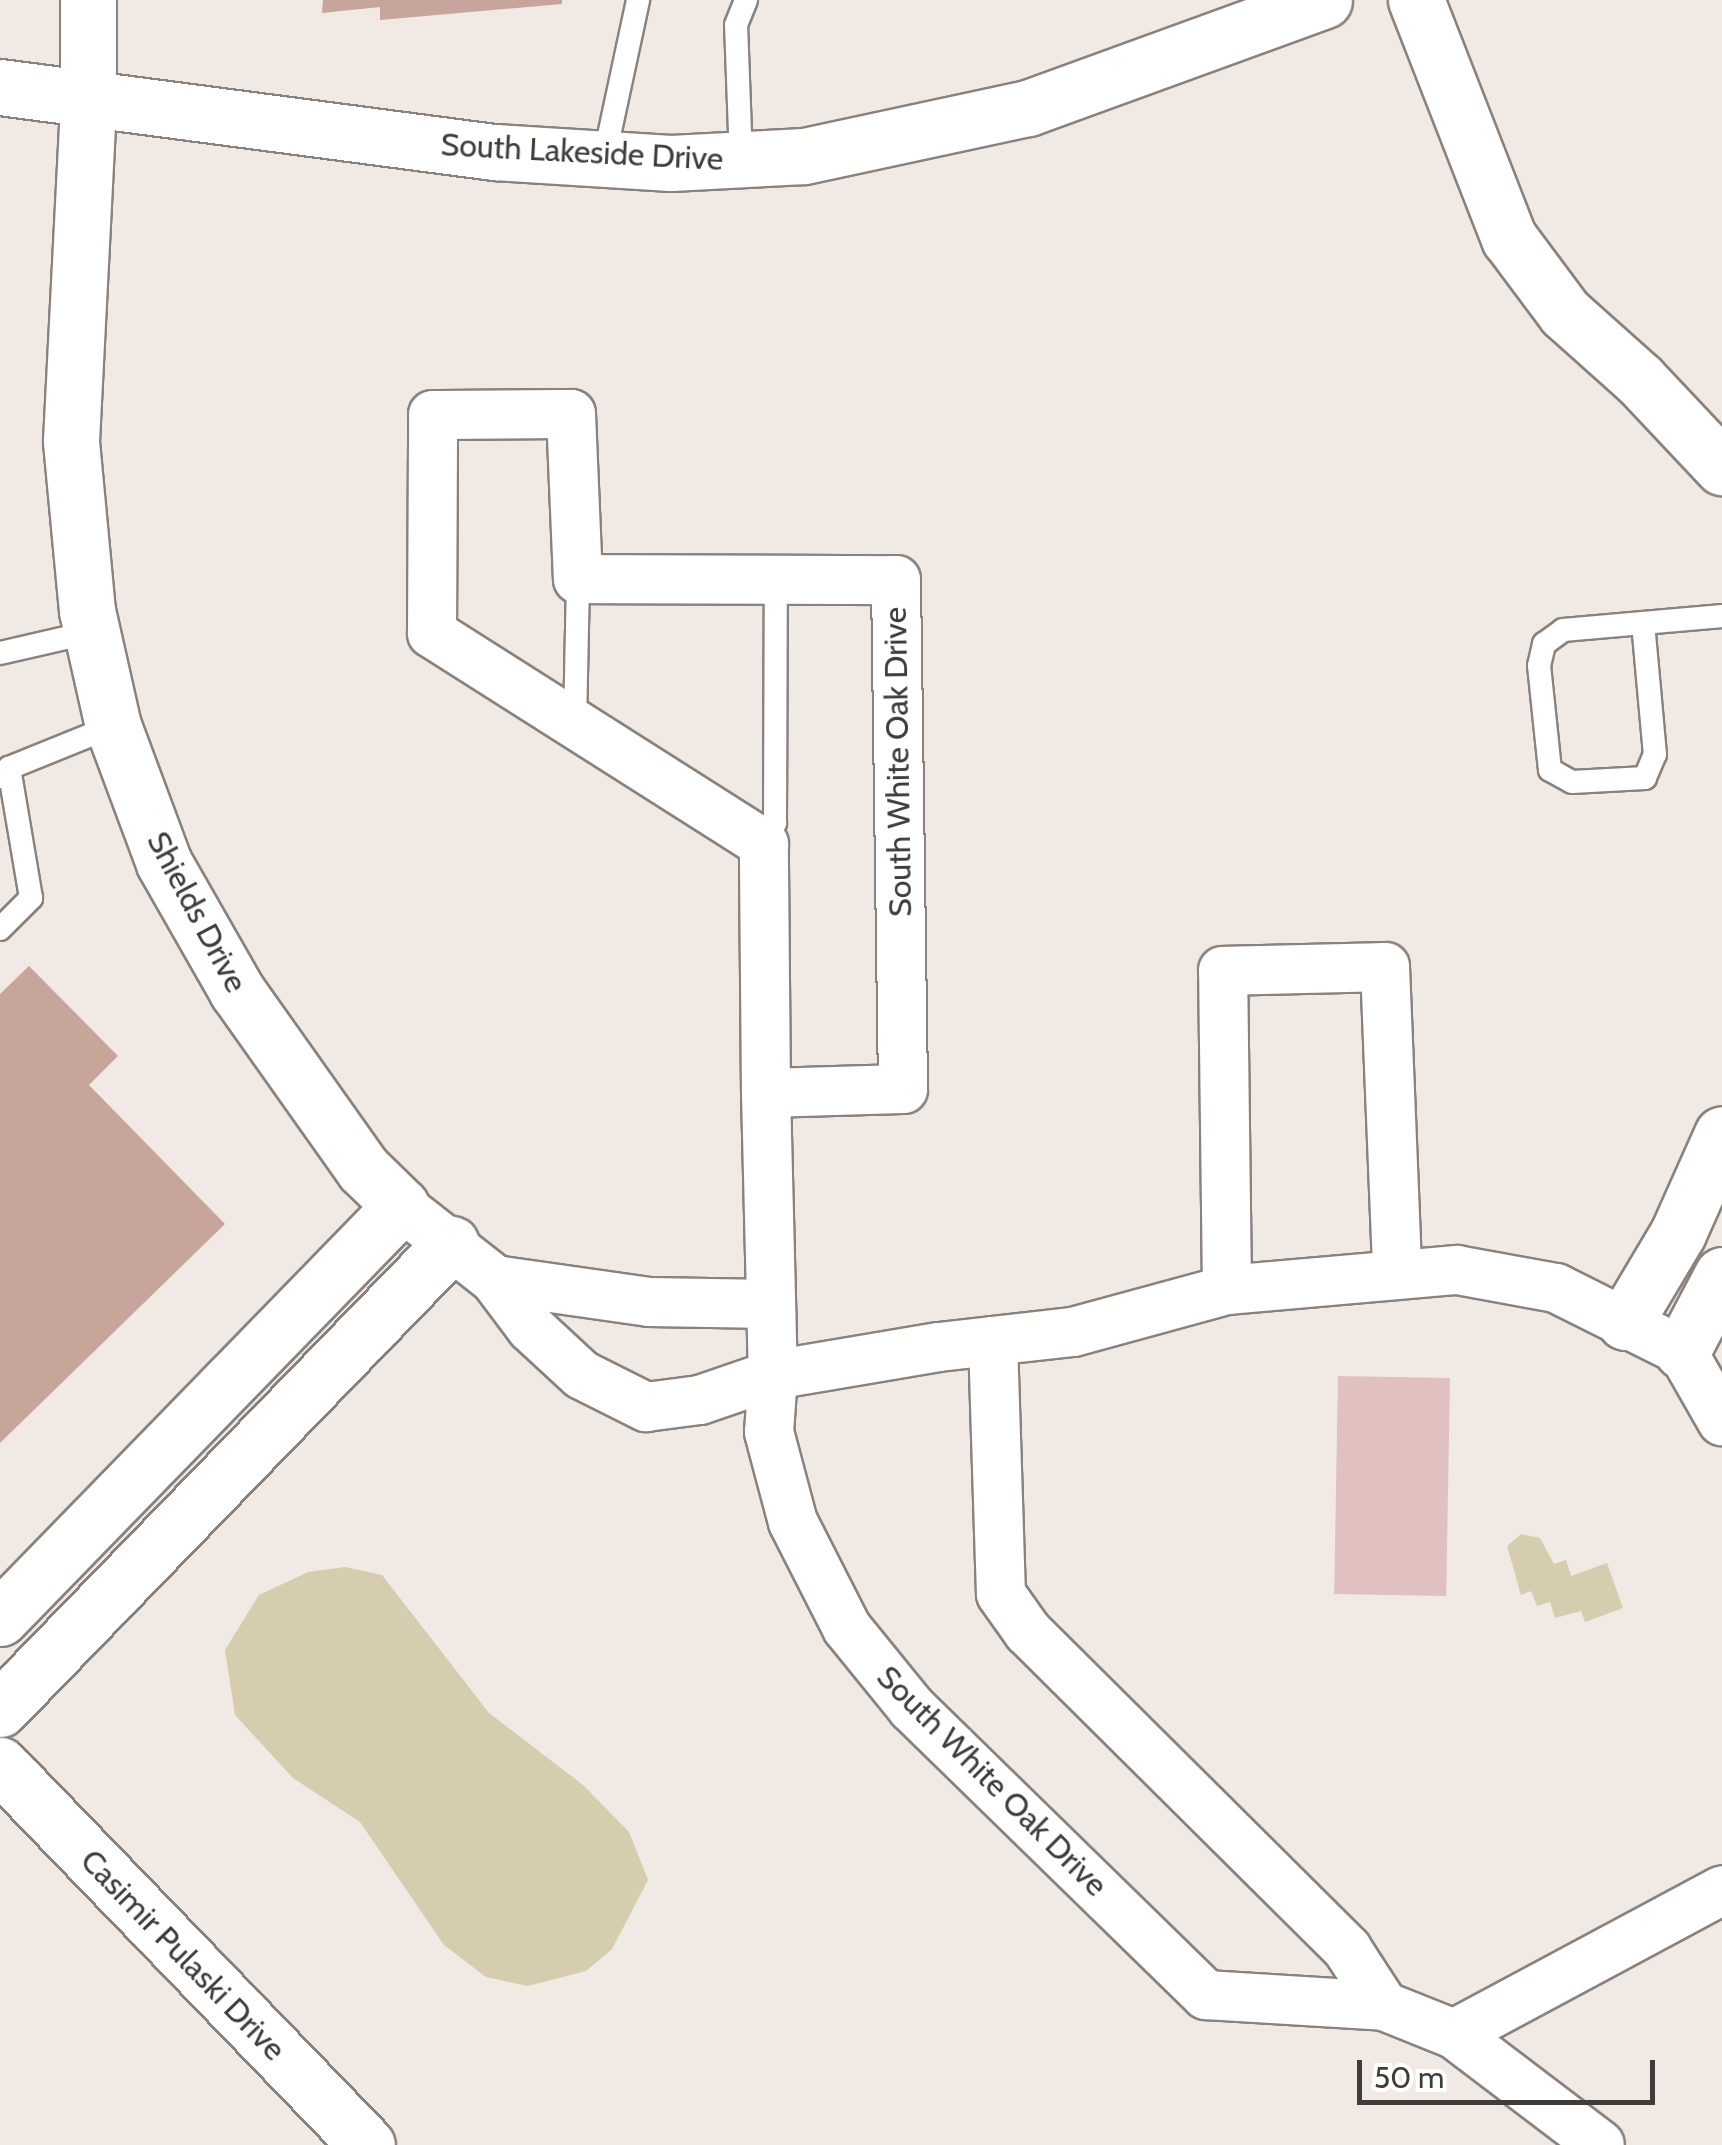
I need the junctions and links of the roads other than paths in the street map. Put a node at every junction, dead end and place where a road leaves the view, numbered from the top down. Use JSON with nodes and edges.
{"nodes":[{"id":1,"x":88,"y":0,"type":"edge"},
{"id":2,"x":638,"y":0,"type":"edge"},
{"id":3,"x":746,"y":0,"type":"edge"},
{"id":4,"x":1324,"y":0,"type":"edge"},
{"id":5,"x":1416,"y":0,"type":"edge"},
{"id":6,"x":0,"y":86,"type":"edge"},
{"id":7,"x":88,"y":100,"type":"junction"},
{"id":8,"x":604,"y":160,"type":"junction"},
{"id":9,"x":741,"y":160,"type":"junction"},
{"id":10,"x":1722,"y":467,"type":"edge"},
{"id":11,"x":578,"y":579,"type":"junction"},
{"id":12,"x":776,"y":580,"type":"junction"},
{"id":13,"x":1722,"y":616,"type":"edge"},
{"id":14,"x":1642,"y":623,"type":"junction"},
{"id":15,"x":92,"y":632,"type":"junction"},
{"id":16,"x":0,"y":653,"type":"edge"},
{"id":17,"x":576,"y":724,"type":"junction"},
{"id":18,"x":114,"y":726,"type":"junction"},
{"id":19,"x":4,"y":772,"type":"edge"},
{"id":20,"x":764,"y":844,"type":"junction"},
{"id":21,"x":0,"y":929,"type":"edge"},
{"id":22,"x":766,"y":1093,"type":"junction"},
{"id":23,"x":1722,"y":1134,"type":"edge"},
{"id":24,"x":401,"y":1206,"type":"junction"},
{"id":25,"x":451,"y":1244,"type":"junction"},
{"id":26,"x":1397,"y":1272,"type":"junction"},
{"id":27,"x":1722,"y":1275,"type":"edge"},
{"id":28,"x":495,"y":1280,"type":"junction"},
{"id":29,"x":1227,"y":1290,"type":"junction"},
{"id":30,"x":771,"y":1304,"type":"junction"},
{"id":31,"x":1625,"y":1322,"type":"junction"},
{"id":32,"x":992,"y":1341,"type":"junction"},
{"id":33,"x":1682,"y":1351,"type":"junction"},
{"id":34,"x":773,"y":1376,"type":"junction"},
{"id":35,"x":1721,"y":1418,"type":"edge"},
{"id":36,"x":0,"y":1618,"type":"edge"},
{"id":37,"x":0,"y":1709,"type":"edge"},
{"id":38,"x":0,"y":1766,"type":"edge"},
{"id":39,"x":1722,"y":1890,"type":"edge"},
{"id":40,"x":1384,"y":2006,"type":"junction"},
{"id":41,"x":1454,"y":2034,"type":"junction"},
{"id":42,"x":366,"y":2145,"type":"edge"},
{"id":43,"x":1600,"y":2145,"type":"edge"}],
"edges":[{"from":1,"to":7,"type":"street","name":"Shields Drive"},
{"from":2,"to":8,"type":"lane"},
{"from":3,"to":9,"type":"lane"},
{"from":4,"to":9,"type":"street","name":"South Lakeside Drive"},
{"from":5,"to":10,"type":"street"},
{"from":6,"to":7,"type":"street","name":"South Lakeside Drive"},
{"from":7,"to":8,"type":"street","name":"South Lakeside Drive"},
{"from":7,"to":15,"type":"street","name":"Shields Drive"},
{"from":8,"to":9,"type":"street","name":"South Lakeside Drive"},
{"from":11,"to":12,"type":"street","name":"South White Oak Drive"},
{"from":11,"to":17,"type":"lane"},
{"from":11,"to":17,"type":"street"},
{"from":12,"to":20,"type":"lane"},
{"from":12,"to":22,"type":"street","name":"South White Oak Drive"},
{"from":13,"to":14,"type":"lane"},
{"from":14,"to":14,"type":"lane"},
{"from":15,"to":16,"type":"lane"},
{"from":15,"to":18,"type":"street","name":"Shields Drive"},
{"from":17,"to":20,"type":"street"},
{"from":18,"to":19,"type":"lane"},
{"from":18,"to":24,"type":"street","name":"Shields Drive"},
{"from":19,"to":21,"type":"lane"},
{"from":20,"to":22,"type":"street","name":"South White Oak Drive"},
{"from":22,"to":30,"type":"street","name":"South White Oak Drive"},
{"from":23,"to":31,"type":"street"},
{"from":24,"to":25,"type":"street"},
{"from":24,"to":36,"type":"street"},
{"from":25,"to":28,"type":"street"},
{"from":25,"to":37,"type":"street"},
{"from":26,"to":29,"type":"street"},
{"from":26,"to":29,"type":"street"},
{"from":26,"to":31,"type":"street"},
{"from":27,"to":33,"type":"street"},
{"from":28,"to":30,"type":"street"},
{"from":28,"to":34,"type":"street"},
{"from":29,"to":32,"type":"street"},
{"from":30,"to":34,"type":"street","name":"South White Oak Drive"},
{"from":31,"to":33,"type":"street"},
{"from":32,"to":34,"type":"street"},
{"from":32,"to":40,"type":"street"},
{"from":33,"to":35,"type":"street"},
{"from":34,"to":40,"type":"street","name":"South White Oak Drive"},
{"from":38,"to":42,"type":"street","name":"Casimir Pulaski Drive"},
{"from":39,"to":41,"type":"street"},
{"from":40,"to":41,"type":"street","name":"South White Oak Drive"},
{"from":41,"to":43,"type":"street","name":"South White Oak Drive"}]}
